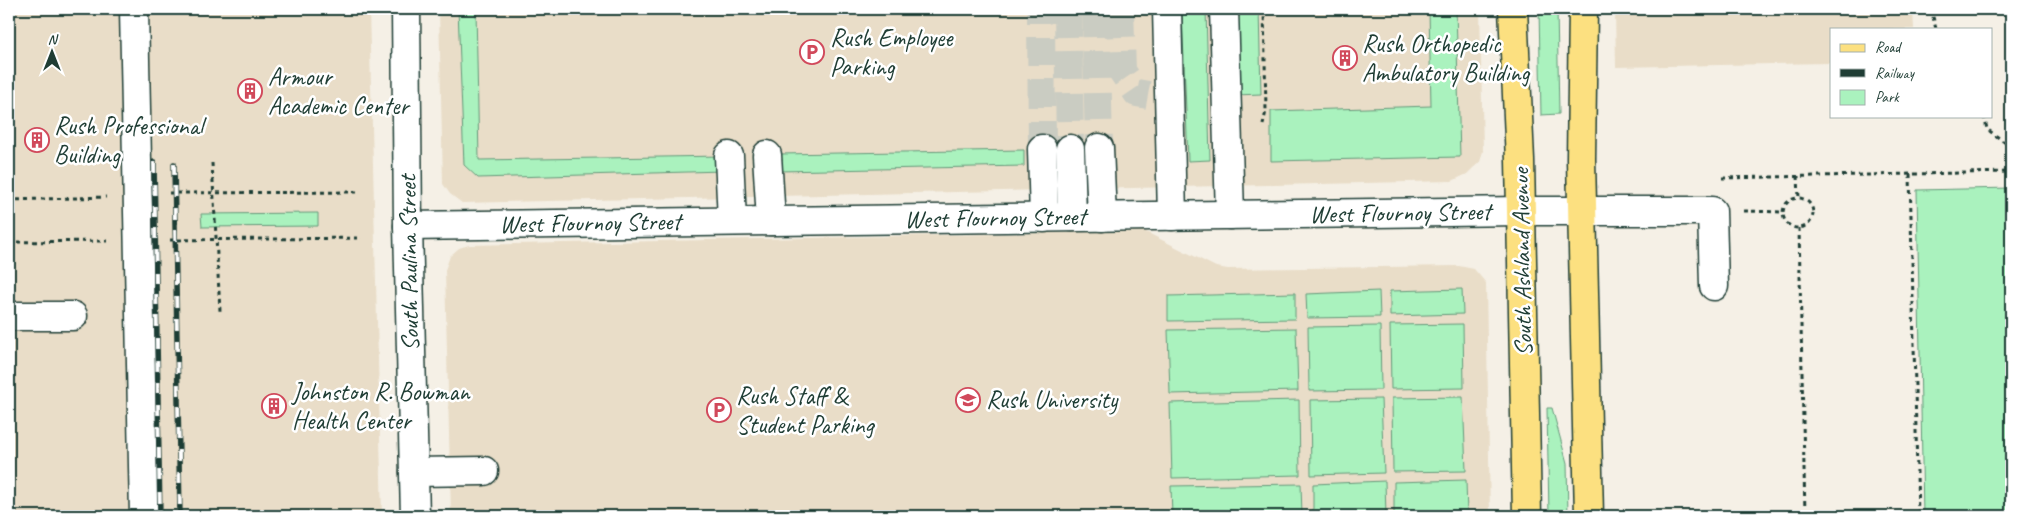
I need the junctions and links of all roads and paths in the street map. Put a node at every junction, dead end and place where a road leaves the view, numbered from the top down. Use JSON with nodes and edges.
{"nodes":[{"id":1,"x":134,"y":9,"type":"edge"},
{"id":2,"x":406,"y":9,"type":"edge"},
{"id":3,"x":1166,"y":9,"type":"edge"},
{"id":4,"x":1224,"y":9,"type":"edge"},
{"id":5,"x":1264,"y":9,"type":"edge"},
{"id":6,"x":1513,"y":9,"type":"edge"},
{"id":7,"x":1583,"y":9,"type":"edge"},
{"id":8,"x":1931,"y":9,"type":"edge"},
{"id":9,"x":1936,"y":28,"type":"edge"},
{"id":10,"x":1266,"y":111,"type":"dead end"},
{"id":11,"x":1984,"y":118,"type":"edge"},
{"id":12,"x":2011,"y":147,"type":"edge"},
{"id":13,"x":1099,"y":148,"type":"tunnel mouth"},
{"id":14,"x":1070,"y":149,"type":"tunnel mouth"},
{"id":15,"x":1042,"y":150,"type":"tunnel mouth"},
{"id":16,"x":767,"y":155,"type":"dead end"},
{"id":17,"x":729,"y":156,"type":"dead end"},
{"id":18,"x":212,"y":164,"type":"dead end"},
{"id":19,"x":2011,"y":172,"type":"edge"},
{"id":20,"x":1910,"y":174,"type":"junction"},
{"id":21,"x":1798,"y":176,"type":"junction"},
{"id":22,"x":1718,"y":178,"type":"dead end"},
{"id":23,"x":361,"y":192,"type":"dead end"},
{"id":24,"x":138,"y":194,"type":"junction"},
{"id":25,"x":1798,"y":199,"type":"junction"},
{"id":26,"x":9,"y":200,"type":"edge"},
{"id":27,"x":1582,"y":210,"type":"junction"},
{"id":28,"x":1521,"y":211,"type":"junction"},
{"id":29,"x":1712,"y":211,"type":"junction"},
{"id":30,"x":1784,"y":212,"type":"junction"},
{"id":31,"x":1230,"y":215,"type":"junction"},
{"id":32,"x":1172,"y":216,"type":"junction"},
{"id":33,"x":1072,"y":217,"type":"junction"},
{"id":34,"x":1102,"y":217,"type":"junction"},
{"id":35,"x":1044,"y":218,"type":"junction"},
{"id":36,"x":732,"y":221,"type":"junction"},
{"id":37,"x":771,"y":221,"type":"junction"},
{"id":38,"x":408,"y":226,"type":"junction"},
{"id":39,"x":1798,"y":228,"type":"junction"},
{"id":40,"x":362,"y":238,"type":"dead end"},
{"id":41,"x":138,"y":240,"type":"junction"},
{"id":42,"x":9,"y":242,"type":"edge"},
{"id":43,"x":1714,"y":286,"type":"dead end"},
{"id":44,"x":220,"y":311,"type":"dead end"},
{"id":45,"x":9,"y":316,"type":"edge"},
{"id":46,"x":73,"y":316,"type":"dead end"},
{"id":47,"x":414,"y":472,"type":"junction"},
{"id":48,"x":484,"y":472,"type":"dead end"},
{"id":49,"x":144,"y":516,"type":"edge"},
{"id":50,"x":415,"y":516,"type":"edge"},
{"id":51,"x":1528,"y":516,"type":"edge"},
{"id":52,"x":1589,"y":516,"type":"edge"},
{"id":53,"x":1805,"y":516,"type":"edge"},
{"id":54,"x":1918,"y":516,"type":"edge"}],
"edges":[{"from":1,"to":24,"type":"street"},
{"from":2,"to":38,"type":"street","name":"South Paulina Street"},
{"from":3,"to":32,"type":"street"},
{"from":4,"to":31,"type":"street"},
{"from":5,"to":10,"type":"path"},
{"from":6,"to":28,"type":"main road","name":"South Ashland Avenue"},
{"from":7,"to":27,"type":"main road"},
{"from":8,"to":9,"type":"path"},
{"from":11,"to":12,"type":"path"},
{"from":13,"to":34,"type":"street"},
{"from":14,"to":33,"type":"street"},
{"from":15,"to":35,"type":"street"},
{"from":16,"to":37,"type":"street"},
{"from":17,"to":36,"type":"street"},
{"from":18,"to":44,"type":"path","bridge":true},
{"from":19,"to":20,"type":"path"},
{"from":20,"to":21,"type":"path"},
{"from":20,"to":54,"type":"path"},
{"from":21,"to":22,"type":"path"},
{"from":21,"to":25,"type":"path"},
{"from":23,"to":24,"type":"path"},
{"from":24,"to":26,"type":"path"},
{"from":24,"to":41,"type":"street"},
{"from":25,"to":30,"type":"path"},
{"from":25,"to":39,"type":"path"},
{"from":27,"to":28,"type":"street","name":"West Flournoy Street"},
{"from":27,"to":29,"type":"street","name":"West Flournoy Street"},
{"from":27,"to":52,"type":"main road"},
{"from":28,"to":31,"type":"street","name":"West Flournoy Street"},
{"from":28,"to":51,"type":"main road","name":"South Ashland Avenue"},
{"from":29,"to":30,"type":"path"},
{"from":29,"to":43,"type":"street"},
{"from":30,"to":39,"type":"path"},
{"from":31,"to":32,"type":"street","name":"West Flournoy Street"},
{"from":32,"to":34,"type":"street","name":"West Flournoy Street"},
{"from":33,"to":34,"type":"street","name":"West Flournoy Street"},
{"from":33,"to":35,"type":"street","name":"West Flournoy Street"},
{"from":35,"to":37,"type":"street","name":"West Flournoy Street"},
{"from":36,"to":37,"type":"street","name":"West Flournoy Street"},
{"from":36,"to":38,"type":"street","name":"West Flournoy Street"},
{"from":38,"to":47,"type":"street","name":"South Paulina Street"},
{"from":39,"to":53,"type":"path"},
{"from":40,"to":41,"type":"path"},
{"from":41,"to":42,"type":"path"},
{"from":41,"to":49,"type":"street"},
{"from":45,"to":46,"type":"street"},
{"from":47,"to":48,"type":"street"},
{"from":47,"to":50,"type":"street","name":"South Paulina Street"}]}
